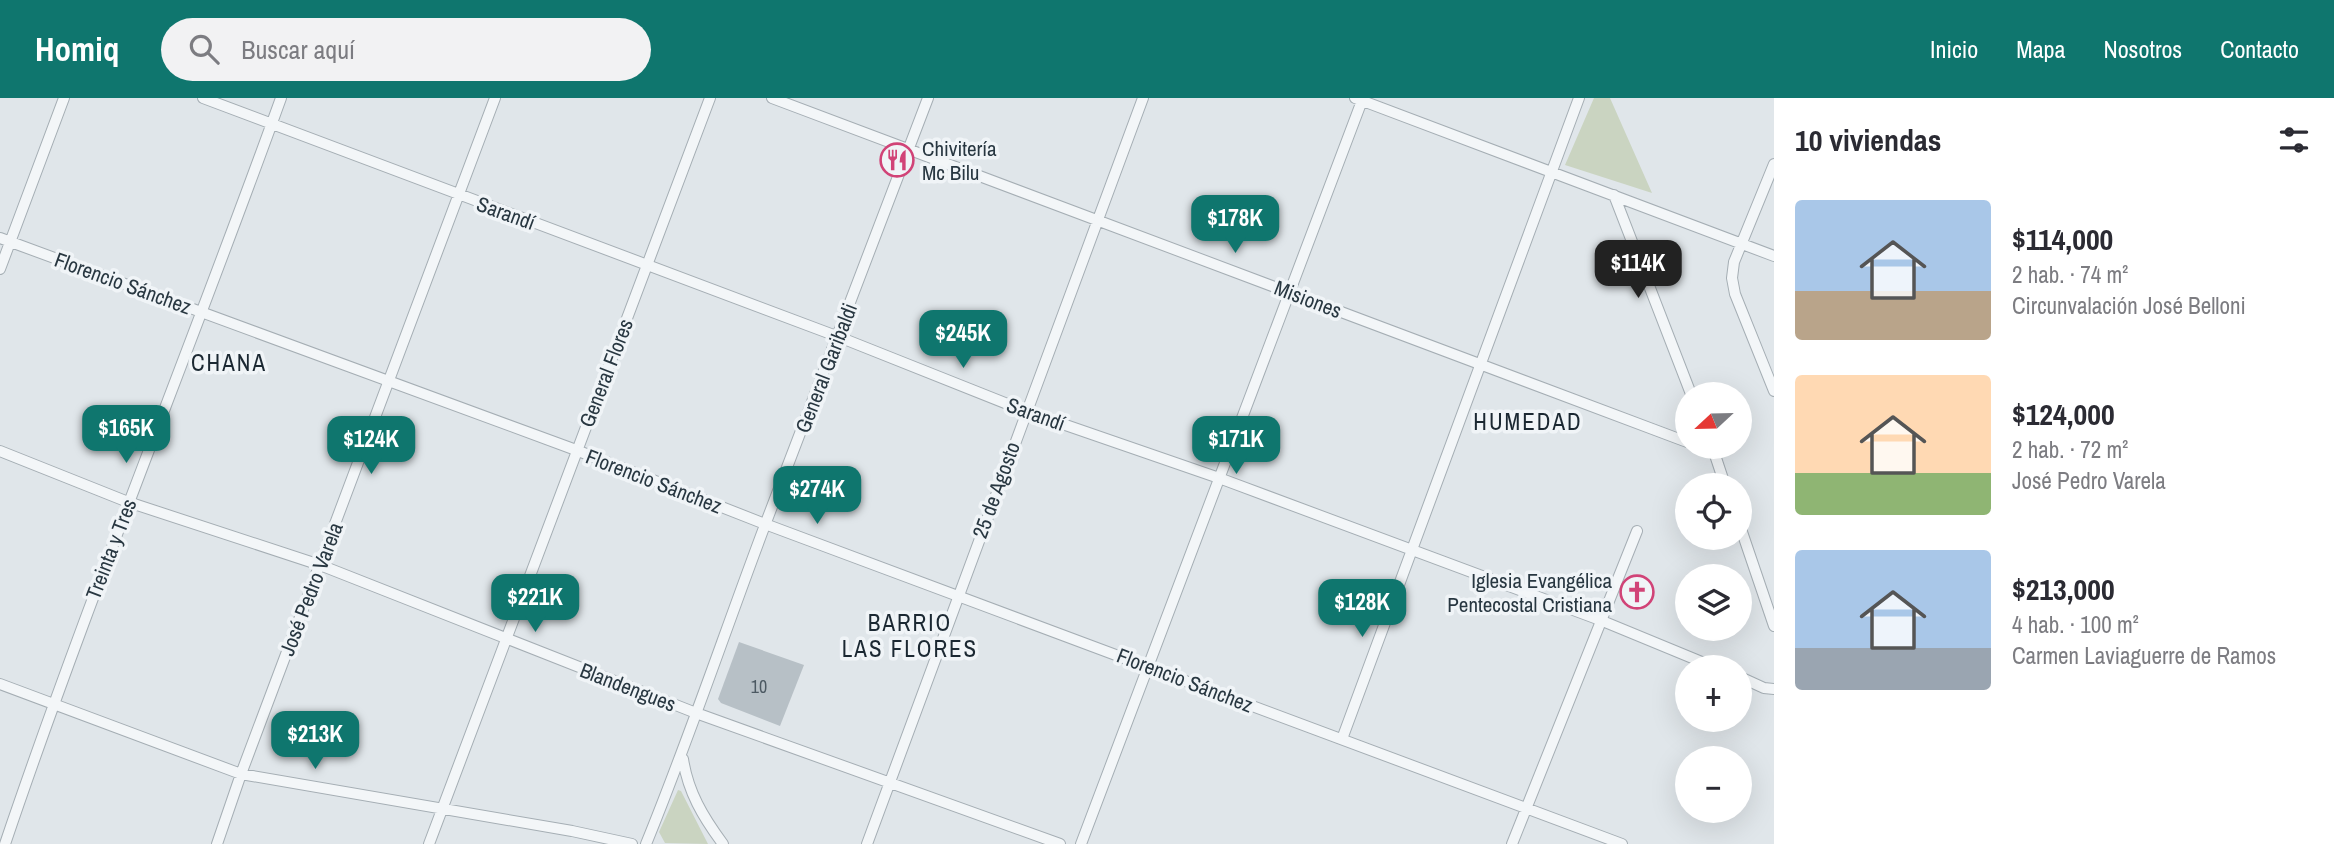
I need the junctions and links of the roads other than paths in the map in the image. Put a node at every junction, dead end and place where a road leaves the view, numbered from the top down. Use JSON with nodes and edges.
{"nodes":[{"id":1,"x":64,"y":98,"type":"edge"},
{"id":2,"x":203,"y":98,"type":"edge"},
{"id":3,"x":281,"y":98,"type":"edge"},
{"id":4,"x":495,"y":98,"type":"edge"},
{"id":5,"x":710,"y":98,"type":"edge"},
{"id":6,"x":772,"y":98,"type":"edge"},
{"id":7,"x":928,"y":98,"type":"edge"},
{"id":8,"x":1143,"y":98,"type":"edge"},
{"id":9,"x":1579,"y":98,"type":"edge"},
{"id":10,"x":1360,"y":99,"type":"edge"},
{"id":11,"x":271,"y":124,"type":"junction"},
{"id":12,"x":909,"y":149,"type":"junction"},
{"id":13,"x":1774,"y":164,"type":"edge"},
{"id":14,"x":1551,"y":172,"type":"junction"},
{"id":15,"x":1614,"y":195,"type":"junction"},
{"id":16,"x":459,"y":196,"type":"junction"},
{"id":17,"x":1098,"y":220,"type":"junction"},
{"id":18,"x":5,"y":240,"type":"edge"},
{"id":19,"x":1742,"y":243,"type":"junction"},
{"id":20,"x":1774,"y":256,"type":"edge"},
{"id":21,"x":648,"y":266,"type":"junction"},
{"id":22,"x":0,"y":269,"type":"edge"},
{"id":23,"x":1289,"y":292,"type":"junction"},
{"id":24,"x":203,"y":312,"type":"junction"},
{"id":25,"x":839,"y":337,"type":"junction"},
{"id":26,"x":1482,"y":365,"type":"junction"},
{"id":27,"x":389,"y":382,"type":"junction"},
{"id":28,"x":1686,"y":382,"type":"edge"},
{"id":29,"x":1774,"y":391,"type":"edge"},
{"id":30,"x":1025,"y":411,"type":"junction"},
{"id":31,"x":1675,"y":437,"type":"edge"},
{"id":32,"x":576,"y":450,"type":"junction"},
{"id":33,"x":0,"y":451,"type":"edge"},
{"id":34,"x":1219,"y":478,"type":"junction"},
{"id":35,"x":128,"y":502,"type":"junction"},
{"id":36,"x":765,"y":524,"type":"junction"},
{"id":37,"x":1637,"y":531,"type":"dead end"},
{"id":38,"x":1411,"y":550,"type":"junction"},
{"id":39,"x":1748,"y":550,"type":"edge"},
{"id":40,"x":320,"y":565,"type":"junction"},
{"id":41,"x":958,"y":595,"type":"junction"},
{"id":42,"x":1600,"y":620,"type":"junction"},
{"id":43,"x":1774,"y":626,"type":"edge"},
{"id":44,"x":505,"y":639,"type":"junction"},
{"id":45,"x":1685,"y":655,"type":"edge"},
{"id":46,"x":1150,"y":667,"type":"junction"},
{"id":47,"x":1752,"y":682,"type":"edge"},
{"id":48,"x":0,"y":684,"type":"edge"},
{"id":49,"x":1774,"y":689,"type":"edge"},
{"id":50,"x":52,"y":704,"type":"junction"},
{"id":51,"x":696,"y":713,"type":"junction"},
{"id":52,"x":1342,"y":739,"type":"junction"},
{"id":53,"x":682,"y":756,"type":"junction"},
{"id":54,"x":241,"y":774,"type":"junction"},
{"id":55,"x":888,"y":783,"type":"junction"},
{"id":56,"x":1525,"y":808,"type":"junction"},
{"id":57,"x":442,"y":809,"type":"junction"},
{"id":58,"x":572,"y":831,"type":"junction"},
{"id":59,"x":5,"y":844,"type":"edge"},
{"id":60,"x":217,"y":844,"type":"edge"},
{"id":61,"x":429,"y":844,"type":"edge"},
{"id":62,"x":566,"y":844,"type":"edge"},
{"id":63,"x":632,"y":844,"type":"edge"},
{"id":64,"x":646,"y":844,"type":"edge"},
{"id":65,"x":723,"y":844,"type":"edge"},
{"id":66,"x":867,"y":844,"type":"edge"},
{"id":67,"x":1060,"y":844,"type":"edge"},
{"id":68,"x":1081,"y":844,"type":"edge"},
{"id":69,"x":1512,"y":844,"type":"edge"},
{"id":70,"x":1622,"y":844,"type":"edge"}],
"edges":[{"from":1,"to":18,"type":"street"},
{"from":2,"to":11,"type":"street","name":"Sarandí"},
{"from":3,"to":11,"type":"street","name":"Treinta y Tres"},
{"from":4,"to":16,"type":"street","name":"José Pedro Varela"},
{"from":5,"to":21,"type":"street","name":"General Flores"},
{"from":6,"to":12,"type":"street","name":"Misiones"},
{"from":7,"to":12,"type":"street","name":"General Garibaldi"},
{"from":8,"to":17,"type":"street","name":"25 de Agosto"},
{"from":9,"to":14,"type":"street"},
{"from":10,"to":14,"type":"street"},
{"from":10,"to":23,"type":"street"},
{"from":11,"to":16,"type":"street","name":"Sarandí"},
{"from":11,"to":24,"type":"street","name":"Treinta y Tres"},
{"from":12,"to":17,"type":"street","name":"Misiones"},
{"from":12,"to":25,"type":"street","name":"General Garibaldi"},
{"from":13,"to":19,"type":"street"},
{"from":14,"to":15,"type":"street"},
{"from":14,"to":26,"type":"street"},
{"from":15,"to":19,"type":"street"},
{"from":15,"to":28,"type":"street"},
{"from":16,"to":21,"type":"street","name":"Sarandí"},
{"from":16,"to":27,"type":"street","name":"José Pedro Varela"},
{"from":17,"to":23,"type":"street","name":"Misiones"},
{"from":17,"to":30,"type":"street","name":"25 de Agosto"},
{"from":18,"to":22,"type":"street"},
{"from":18,"to":24,"type":"street","name":"Florencio Sánchez"},
{"from":19,"to":20,"type":"street"},
{"from":19,"to":29,"type":"street"},
{"from":21,"to":25,"type":"street","name":"Sarandí"},
{"from":21,"to":32,"type":"street","name":"General Flores"},
{"from":23,"to":26,"type":"street","name":"Misiones"},
{"from":23,"to":34,"type":"street"},
{"from":24,"to":27,"type":"street","name":"Florencio Sánchez"},
{"from":24,"to":35,"type":"street","name":"Treinta y Tres"},
{"from":25,"to":30,"type":"street","name":"Sarandí"},
{"from":25,"to":36,"type":"street","name":"General Garibaldi"},
{"from":26,"to":31,"type":"street","name":"Misiones"},
{"from":26,"to":38,"type":"street"},
{"from":27,"to":32,"type":"street","name":"Florencio Sánchez"},
{"from":27,"to":40,"type":"street","name":"José Pedro Varela"},
{"from":30,"to":34,"type":"street","name":"Sarandí"},
{"from":30,"to":41,"type":"street","name":"25 de Agosto"},
{"from":32,"to":36,"type":"street","name":"Florencio Sánchez"},
{"from":32,"to":44,"type":"street","name":"General Flores"},
{"from":33,"to":35,"type":"street","name":"Blandengues"},
{"from":34,"to":38,"type":"street","name":"Sarandí"},
{"from":34,"to":46,"type":"street"},
{"from":35,"to":40,"type":"street","name":"Blandengues"},
{"from":35,"to":50,"type":"street","name":"Treinta y Tres"},
{"from":36,"to":41,"type":"street","name":"Florencio Sánchez"},
{"from":36,"to":51,"type":"street","name":"General Garibaldi"},
{"from":37,"to":42,"type":"street"},
{"from":38,"to":42,"type":"street","name":"Sarandí"},
{"from":38,"to":52,"type":"street"},
{"from":39,"to":43,"type":"street"},
{"from":40,"to":44,"type":"street","name":"Blandengues"},
{"from":40,"to":54,"type":"street","name":"José Pedro Varela"},
{"from":41,"to":46,"type":"street","name":"Florencio Sánchez"},
{"from":41,"to":55,"type":"street","name":"25 de Agosto"},
{"from":42,"to":45,"type":"street","name":"Sarandí"},
{"from":42,"to":56,"type":"street"},
{"from":44,"to":51,"type":"street","name":"Blandengues"},
{"from":44,"to":57,"type":"street","name":"General Flores"},
{"from":46,"to":52,"type":"street","name":"Florencio Sánchez"},
{"from":46,"to":68,"type":"street"},
{"from":47,"to":49,"type":"street"},
{"from":48,"to":50,"type":"street"},
{"from":50,"to":54,"type":"street"},
{"from":50,"to":59,"type":"street","name":"Treinta y Tres"},
{"from":51,"to":53,"type":"street","name":"General Garibaldi"},
{"from":51,"to":55,"type":"street","name":"Blandengues"},
{"from":52,"to":56,"type":"street","name":"Florencio Sánchez"},
{"from":53,"to":64,"type":"street","name":"General Garibaldi"},
{"from":53,"to":65,"type":"street"},
{"from":54,"to":57,"type":"street"},
{"from":54,"to":60,"type":"street","name":"José Pedro Varela"},
{"from":55,"to":66,"type":"street","name":"25 de Agosto"},
{"from":55,"to":67,"type":"street","name":"Blandengues"},
{"from":56,"to":69,"type":"street"},
{"from":56,"to":70,"type":"street","name":"Florencio Sánchez"},
{"from":57,"to":58,"type":"street"},
{"from":57,"to":61,"type":"street","name":"General Flores"},
{"from":58,"to":62,"type":"street"},
{"from":58,"to":63,"type":"street"}]}
